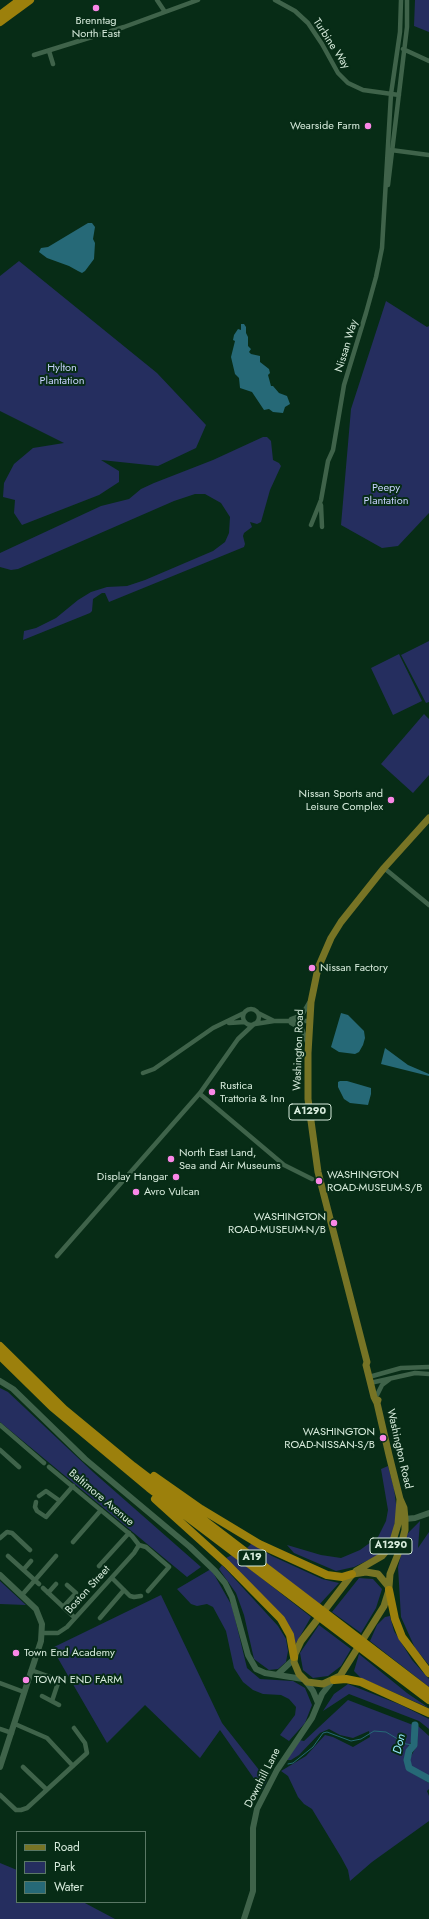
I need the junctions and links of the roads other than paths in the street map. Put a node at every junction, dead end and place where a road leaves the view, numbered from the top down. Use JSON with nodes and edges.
{"nodes":[{"id":1,"x":20,"y":0,"type":"edge"},
{"id":2,"x":30,"y":0,"type":"edge"},
{"id":3,"x":157,"y":0,"type":"edge"},
{"id":4,"x":198,"y":0,"type":"edge"},
{"id":5,"x":275,"y":0,"type":"edge"},
{"id":6,"x":402,"y":0,"type":"edge"},
{"id":7,"x":407,"y":0,"type":"edge"},
{"id":8,"x":165,"y":12,"type":"junction"},
{"id":9,"x":0,"y":15,"type":"edge"},
{"id":10,"x":0,"y":22,"type":"edge"},
{"id":11,"x":397,"y":47,"type":"junction"},
{"id":12,"x":404,"y":49,"type":"junction"},
{"id":13,"x":49,"y":51,"type":"junction"},
{"id":14,"x":34,"y":55,"type":"dead end"},
{"id":15,"x":429,"y":60,"type":"edge"},
{"id":16,"x":54,"y":64,"type":"dead end"},
{"id":17,"x":391,"y":94,"type":"junction"},
{"id":18,"x":398,"y":95,"type":"junction"},
{"id":19,"x":387,"y":150,"type":"junction"},
{"id":20,"x":394,"y":150,"type":"junction"},
{"id":21,"x":429,"y":154,"type":"edge"},
{"id":22,"x":386,"y":197,"type":"junction"},
{"id":23,"x":321,"y":500,"type":"junction"},
{"id":24,"x":311,"y":525,"type":"dead end"},
{"id":25,"x":322,"y":526,"type":"dead end"},
{"id":26,"x":429,"y":818,"type":"edge"},
{"id":27,"x":384,"y":868,"type":"junction"},
{"id":28,"x":429,"y":905,"type":"edge"},
{"id":29,"x":312,"y":993,"type":"junction"},
{"id":30,"x":257,"y":1012,"type":"junction"},
{"id":31,"x":244,"y":1013,"type":"junction"},
{"id":32,"x":274,"y":1021,"type":"junction"},
{"id":33,"x":286,"y":1021,"type":"junction"},
{"id":34,"x":310,"y":1021,"type":"junction"},
{"id":35,"x":245,"y":1023,"type":"junction"},
{"id":36,"x":223,"y":1024,"type":"junction"},
{"id":37,"x":254,"y":1024,"type":"junction"},
{"id":38,"x":245,"y":1031,"type":"junction"},
{"id":39,"x":308,"y":1048,"type":"junction"},
{"id":40,"x":144,"y":1073,"type":"dead end"},
{"id":41,"x":200,"y":1094,"type":"junction"},
{"id":42,"x":312,"y":1179,"type":"dead end"},
{"id":43,"x":57,"y":1256,"type":"dead end"},
{"id":44,"x":0,"y":1346,"type":"edge"},
{"id":45,"x":0,"y":1356,"type":"edge"},
{"id":46,"x":429,"y":1367,"type":"edge"},
{"id":47,"x":429,"y":1374,"type":"edge"},
{"id":48,"x":371,"y":1379,"type":"junction"},
{"id":49,"x":390,"y":1379,"type":"junction"},
{"id":50,"x":0,"y":1381,"type":"edge"},
{"id":51,"x":377,"y":1395,"type":"junction"},
{"id":52,"x":377,"y":1403,"type":"junction"},
{"id":53,"x":79,"y":1421,"type":"junction"},
{"id":54,"x":0,"y":1425,"type":"edge"},
{"id":55,"x":95,"y":1443,"type":"junction"},
{"id":56,"x":0,"y":1450,"type":"edge"},
{"id":57,"x":44,"y":1463,"type":"dead end"},
{"id":58,"x":19,"y":1467,"type":"dead end"},
{"id":59,"x":49,"y":1467,"type":"dead end"},
{"id":60,"x":72,"y":1486,"type":"junction"},
{"id":61,"x":39,"y":1496,"type":"dead end"},
{"id":62,"x":400,"y":1499,"type":"junction"},
{"id":63,"x":60,"y":1501,"type":"junction"},
{"id":64,"x":36,"y":1502,"type":"dead end"},
{"id":65,"x":102,"y":1510,"type":"junction"},
{"id":66,"x":429,"y":1513,"type":"edge"},
{"id":67,"x":405,"y":1519,"type":"junction"},
{"id":68,"x":128,"y":1533,"type":"junction"},
{"id":69,"x":0,"y":1538,"type":"edge"},
{"id":70,"x":73,"y":1542,"type":"dead end"},
{"id":71,"x":139,"y":1545,"type":"junction"},
{"id":72,"x":30,"y":1550,"type":"dead end"},
{"id":73,"x":8,"y":1556,"type":"dead end"},
{"id":74,"x":56,"y":1556,"type":"dead end"},
{"id":75,"x":31,"y":1561,"type":"dead end"},
{"id":76,"x":99,"y":1566,"type":"dead end"},
{"id":77,"x":24,"y":1569,"type":"junction"},
{"id":78,"x":352,"y":1574,"type":"junction"},
{"id":79,"x":0,"y":1575,"type":"edge"},
{"id":80,"x":112,"y":1578,"type":"junction"},
{"id":81,"x":39,"y":1584,"type":"junction"},
{"id":82,"x":56,"y":1584,"type":"dead end"},
{"id":83,"x":67,"y":1585,"type":"dead end"},
{"id":84,"x":124,"y":1590,"type":"junction"},
{"id":85,"x":389,"y":1590,"type":"junction"},
{"id":86,"x":148,"y":1591,"type":"dead end"},
{"id":87,"x":48,"y":1593,"type":"junction"},
{"id":88,"x":22,"y":1595,"type":"junction"},
{"id":89,"x":141,"y":1596,"type":"dead end"},
{"id":90,"x":63,"y":1607,"type":"junction"},
{"id":91,"x":75,"y":1618,"type":"junction"},
{"id":92,"x":100,"y":1618,"type":"dead end"},
{"id":93,"x":42,"y":1633,"type":"junction"},
{"id":94,"x":294,"y":1658,"type":"junction"},
{"id":95,"x":31,"y":1670,"type":"junction"},
{"id":96,"x":278,"y":1674,"type":"junction"},
{"id":97,"x":429,"y":1674,"type":"edge"},
{"id":98,"x":304,"y":1679,"type":"junction"},
{"id":99,"x":334,"y":1680,"type":"junction"},
{"id":100,"x":0,"y":1683,"type":"edge"},
{"id":101,"x":24,"y":1692,"type":"junction"},
{"id":102,"x":429,"y":1692,"type":"edge"},
{"id":103,"x":42,"y":1696,"type":"dead end"},
{"id":104,"x":429,"y":1700,"type":"edge"},
{"id":105,"x":52,"y":1701,"type":"junction"},
{"id":106,"x":318,"y":1703,"type":"junction"},
{"id":107,"x":59,"y":1706,"type":"dead end"},
{"id":108,"x":429,"y":1713,"type":"edge"},
{"id":109,"x":15,"y":1724,"type":"junction"},
{"id":110,"x":74,"y":1728,"type":"dead end"},
{"id":111,"x":0,"y":1729,"type":"edge"},
{"id":112,"x":12,"y":1733,"type":"junction"},
{"id":113,"x":23,"y":1766,"type":"dead end"},
{"id":114,"x":72,"y":1766,"type":"junction"},
{"id":115,"x":0,"y":1767,"type":"edge"},
{"id":116,"x":46,"y":1789,"type":"junction"},
{"id":117,"x":0,"y":1795,"type":"edge"},
{"id":118,"x":244,"y":1919,"type":"edge"}],
"edges":[{"from":1,"to":9,"type":"highway"},
{"from":2,"to":10,"type":"highway"},
{"from":3,"to":8,"type":"street"},
{"from":4,"to":8,"type":"street"},
{"from":5,"to":17,"type":"street","name":"Turbine Way"},
{"from":6,"to":11,"type":"street","name":"Nissan Way"},
{"from":7,"to":12,"type":"street","name":"Nissan Way"},
{"from":8,"to":13,"type":"street"},
{"from":11,"to":12,"type":"street"},
{"from":11,"to":17,"type":"street","name":"Nissan Way"},
{"from":12,"to":15,"type":"street"},
{"from":12,"to":18,"type":"street","name":"Nissan Way"},
{"from":13,"to":14,"type":"street"},
{"from":13,"to":16,"type":"street"},
{"from":17,"to":18,"type":"street","name":"Turbine Way"},
{"from":17,"to":19,"type":"street","name":"Nissan Way"},
{"from":18,"to":20,"type":"street","name":"Nissan Way"},
{"from":19,"to":20,"type":"street"},
{"from":19,"to":22,"type":"street","name":"Nissan Way"},
{"from":20,"to":21,"type":"street"},
{"from":20,"to":22,"type":"street","name":"Nissan Way"},
{"from":22,"to":23,"type":"street","name":"Nissan Way"},
{"from":23,"to":24,"type":"street"},
{"from":23,"to":25,"type":"street"},
{"from":26,"to":27,"type":"main road","name":"Washington Road","number":"A1290"},
{"from":27,"to":28,"type":"street"},
{"from":27,"to":29,"type":"main road","name":"Washington Road","number":"A1290"},
{"from":29,"to":33,"type":"street"},
{"from":29,"to":34,"type":"main road","name":"Washington Road","number":"A1290"},
{"from":30,"to":31,"type":"street"},
{"from":30,"to":32,"type":"street"},
{"from":30,"to":37,"type":"street"},
{"from":31,"to":35,"type":"street"},
{"from":31,"to":36,"type":"street"},
{"from":32,"to":33,"type":"street"},
{"from":32,"to":37,"type":"street"},
{"from":33,"to":34,"type":"street"},
{"from":33,"to":39,"type":"street"},
{"from":34,"to":39,"type":"main road","name":"Washington Road","number":"A1290"},
{"from":35,"to":36,"type":"street"},
{"from":35,"to":37,"type":"street"},
{"from":35,"to":38,"type":"street"},
{"from":36,"to":40,"type":"street"},
{"from":37,"to":38,"type":"street"},
{"from":38,"to":41,"type":"street"},
{"from":39,"to":48,"type":"main road","name":"Washington Road","number":"A1290"},
{"from":41,"to":42,"type":"street"},
{"from":41,"to":43,"type":"street"},
{"from":44,"to":53,"type":"highway","number":"A19"},
{"from":45,"to":55,"type":"highway","number":"A19"},
{"from":46,"to":48,"type":"street"},
{"from":47,"to":49,"type":"street"},
{"from":48,"to":49,"type":"street"},
{"from":48,"to":51,"type":"main road","name":"Washington Road","number":"A1290"},
{"from":48,"to":52,"type":"main road","name":"Washington Road","number":"A1290"},
{"from":49,"to":51,"type":"street"},
{"from":50,"to":96,"type":"street"},
{"from":51,"to":52,"type":"main road","name":"Washington Road","number":"A1290"},
{"from":52,"to":62,"type":"main road","name":"Washington Road","number":"A1290"},
{"from":53,"to":78,"type":"highway"},
{"from":53,"to":102,"type":"highway","number":"A19"},
{"from":54,"to":57,"type":"street"},
{"from":55,"to":94,"type":"highway"},
{"from":55,"to":104,"type":"highway","number":"A19"},
{"from":56,"to":58,"type":"street"},
{"from":59,"to":60,"type":"street","name":"Baltimore Avenue"},
{"from":60,"to":63,"type":"street"},
{"from":60,"to":65,"type":"street","name":"Baltimore Avenue"},
{"from":61,"to":63,"type":"street"},
{"from":62,"to":67,"type":"main road","number":"A1290"},
{"from":62,"to":78,"type":"main road","number":"A1290"},
{"from":63,"to":64,"type":"street"},
{"from":65,"to":68,"type":"street","name":"Baltimore Avenue"},
{"from":65,"to":70,"type":"street"},
{"from":66,"to":67,"type":"street"},
{"from":67,"to":85,"type":"main road","number":"A1290"},
{"from":68,"to":71,"type":"street","name":"Baltimore Avenue"},
{"from":68,"to":76,"type":"street"},
{"from":69,"to":72,"type":"street"},
{"from":71,"to":80,"type":"street","name":"Boston Street"},
{"from":71,"to":86,"type":"street","name":"Baltimore Avenue"},
{"from":73,"to":77,"type":"street"},
{"from":74,"to":81,"type":"street"},
{"from":75,"to":77,"type":"street"},
{"from":77,"to":81,"type":"street"},
{"from":78,"to":85,"type":"main road"},
{"from":78,"to":94,"type":"main road","number":"A1290"},
{"from":79,"to":88,"type":"street"},
{"from":80,"to":84,"type":"street"},
{"from":80,"to":91,"type":"street","name":"Boston Street"},
{"from":81,"to":87,"type":"street"},
{"from":81,"to":88,"type":"street"},
{"from":82,"to":87,"type":"street"},
{"from":83,"to":90,"type":"street"},
{"from":84,"to":89,"type":"street"},
{"from":84,"to":92,"type":"street"},
{"from":85,"to":97,"type":"highway"},
{"from":85,"to":99,"type":"main road","number":"A1290"},
{"from":87,"to":90,"type":"street"},
{"from":88,"to":93,"type":"street"},
{"from":90,"to":91,"type":"street"},
{"from":91,"to":93,"type":"street","name":"Boston Street"},
{"from":93,"to":95,"type":"street"},
{"from":94,"to":96,"type":"street"},
{"from":94,"to":98,"type":"main road"},
{"from":95,"to":101,"type":"street"},
{"from":95,"to":105,"type":"street"},
{"from":96,"to":98,"type":"street"},
{"from":98,"to":99,"type":"main road"},
{"from":98,"to":106,"type":"street"},
{"from":99,"to":106,"type":"street","name":"Downhill Lane"},
{"from":99,"to":108,"type":"highway"},
{"from":100,"to":101,"type":"street"},
{"from":101,"to":109,"type":"street"},
{"from":103,"to":105,"type":"street"},
{"from":105,"to":107,"type":"street"},
{"from":106,"to":118,"type":"street","name":"Downhill Lane"},
{"from":109,"to":112,"type":"street"},
{"from":109,"to":114,"type":"street"},
{"from":110,"to":114,"type":"street"},
{"from":111,"to":112,"type":"street"},
{"from":112,"to":115,"type":"street"},
{"from":113,"to":116,"type":"street"},
{"from":114,"to":116,"type":"street"},
{"from":116,"to":117,"type":"street"}]}
